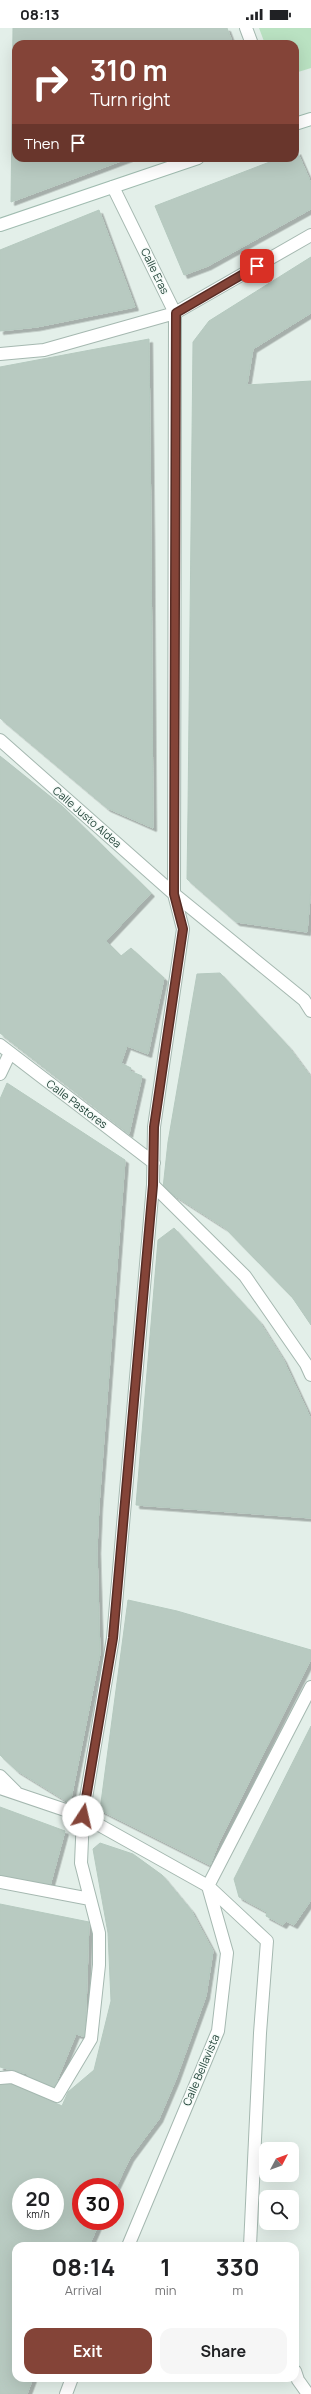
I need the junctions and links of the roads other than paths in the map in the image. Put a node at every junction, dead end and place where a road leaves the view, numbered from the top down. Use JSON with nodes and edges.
{"nodes":[{"id":1,"x":246,"y":28,"type":"edge"},
{"id":2,"x":250,"y":40,"type":"edge"},
{"id":3,"x":311,"y":118,"type":"edge"},
{"id":4,"x":299,"y":122,"type":"edge"},
{"id":5,"x":186,"y":162,"type":"edge"},
{"id":6,"x":113,"y":187,"type":"junction"},
{"id":7,"x":0,"y":225,"type":"edge"},
{"id":8,"x":311,"y":235,"type":"edge"},
{"id":9,"x":176,"y":313,"type":"junction"},
{"id":10,"x":0,"y":354,"type":"edge"},
{"id":11,"x":0,"y":740,"type":"edge"},
{"id":12,"x":174,"y":894,"type":"junction"},
{"id":13,"x":311,"y":1011,"type":"edge"},
{"id":14,"x":0,"y":1046,"type":"edge"},
{"id":15,"x":10,"y":1053,"type":"junction"},
{"id":16,"x":0,"y":1074,"type":"edge"},
{"id":17,"x":154,"y":1163,"type":"junction"},
{"id":18,"x":153,"y":1185,"type":"junction"},
{"id":19,"x":311,"y":1375,"type":"edge"},
{"id":20,"x":311,"y":1687,"type":"edge"},
{"id":21,"x":0,"y":1776,"type":"edge"},
{"id":22,"x":0,"y":1788,"type":"edge"},
{"id":23,"x":18,"y":1794,"type":"junction"},
{"id":24,"x":83,"y":1816,"type":"junction"},
{"id":25,"x":0,"y":1882,"type":"edge"},
{"id":26,"x":208,"y":1886,"type":"junction"},
{"id":27,"x":90,"y":1899,"type":"junction"},
{"id":28,"x":0,"y":2078,"type":"edge"},
{"id":29,"x":130,"y":2242,"type":"edge"},
{"id":30,"x":250,"y":2242,"type":"edge"},
{"id":31,"x":299,"y":2381,"type":"edge"},
{"id":32,"x":70,"y":2382,"type":"edge"},
{"id":33,"x":66,"y":2394,"type":"edge"},
{"id":34,"x":308,"y":2394,"type":"edge"}],
"edges":[{"from":1,"to":2,"type":"street"},
{"from":3,"to":4,"type":"street"},
{"from":5,"to":6,"type":"street"},
{"from":6,"to":7,"type":"street"},
{"from":6,"to":9,"type":"street","name":"Calle Eras"},
{"from":8,"to":9,"type":"street"},
{"from":9,"to":10,"type":"street"},
{"from":9,"to":12,"type":"street","name":"Calle Eras"},
{"from":11,"to":12,"type":"street","name":"Calle Justo Aldea"},
{"from":12,"to":13,"type":"street","name":"Calle Justo Aldea"},
{"from":12,"to":17,"type":"street","name":"Calle Eras"},
{"from":14,"to":15,"type":"street","name":"Calle Pastores"},
{"from":15,"to":16,"type":"street"},
{"from":15,"to":17,"type":"street","name":"Calle Pastores"},
{"from":17,"to":18,"type":"street","name":"Calle Eras"},
{"from":18,"to":19,"type":"street"},
{"from":18,"to":24,"type":"street","name":"Calle Eras"},
{"from":20,"to":26,"type":"street"},
{"from":21,"to":23,"type":"street"},
{"from":22,"to":23,"type":"street"},
{"from":23,"to":24,"type":"street"},
{"from":24,"to":26,"type":"street"},
{"from":24,"to":27,"type":"street","name":"Calle Eras"},
{"from":25,"to":27,"type":"street"},
{"from":26,"to":29,"type":"street","name":"Calle Bellavista"},
{"from":26,"to":30,"type":"street"},
{"from":27,"to":28,"type":"street","name":"Calle Eras"},
{"from":31,"to":34,"type":"street"},
{"from":32,"to":33,"type":"street"}]}
